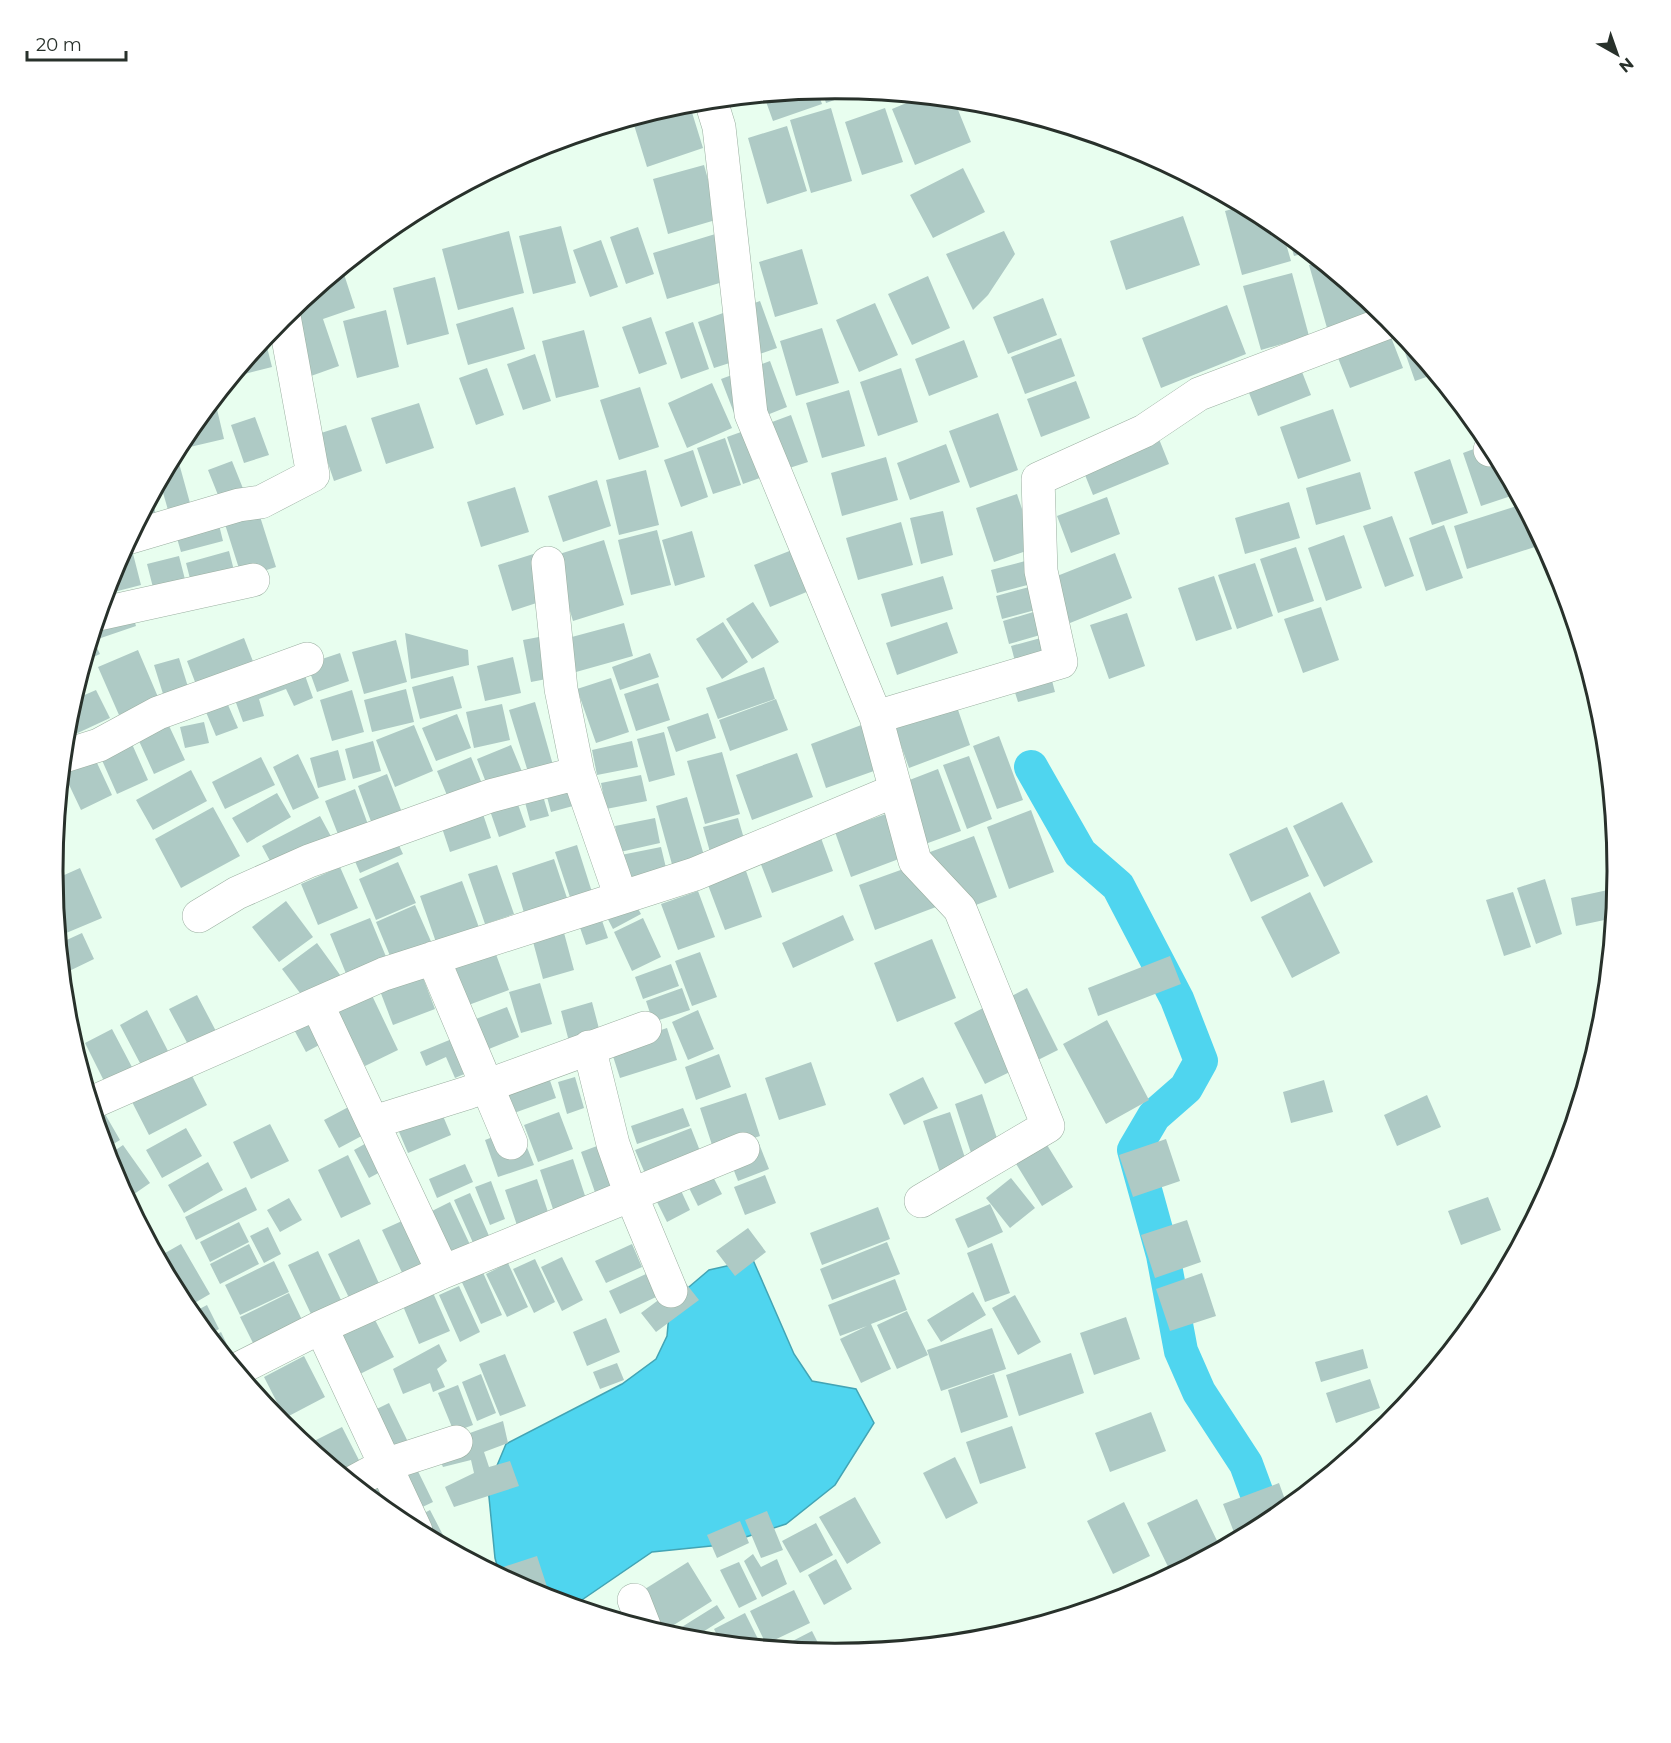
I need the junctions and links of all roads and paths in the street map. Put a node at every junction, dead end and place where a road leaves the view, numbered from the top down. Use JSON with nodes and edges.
{"nodes":[{"id":1,"x":714,"y":109,"type":"edge"},
{"id":2,"x":1382,"y":325,"type":"edge"},
{"id":3,"x":286,"y":328,"type":"edge"},
{"id":4,"x":141,"y":534,"type":"edge"},
{"id":5,"x":548,"y":563,"type":"dead end"},
{"id":6,"x":253,"y":580,"type":"dead end"},
{"id":7,"x":108,"y":612,"type":"edge"},
{"id":8,"x":307,"y":659,"type":"dead end"},
{"id":9,"x":876,"y":717,"type":"junction"},
{"id":10,"x":73,"y":753,"type":"edge"},
{"id":11,"x":578,"y":773,"type":"junction"},
{"id":12,"x":894,"y":791,"type":"junction"},
{"id":13,"x":621,"y":897,"type":"junction"},
{"id":14,"x":199,"y":916,"type":"dead end"},
{"id":15,"x":433,"y":958,"type":"junction"},
{"id":16,"x":317,"y":1004,"type":"junction"},
{"id":17,"x":645,"y":1028,"type":"dead end"},
{"id":18,"x":589,"y":1047,"type":"junction"},
{"id":19,"x":485,"y":1086,"type":"junction"},
{"id":20,"x":98,"y":1100,"type":"edge"},
{"id":21,"x":374,"y":1122,"type":"junction"},
{"id":22,"x":511,"y":1143,"type":"dead end"},
{"id":23,"x":743,"y":1149,"type":"dead end"},
{"id":24,"x":630,"y":1195,"type":"junction"},
{"id":25,"x":921,"y":1201,"type":"dead end"},
{"id":26,"x":443,"y":1272,"type":"junction"},
{"id":27,"x":671,"y":1291,"type":"dead end"},
{"id":28,"x":321,"y":1327,"type":"junction"},
{"id":29,"x":243,"y":1367,"type":"edge"},
{"id":30,"x":456,"y":1442,"type":"dead end"},
{"id":31,"x":385,"y":1465,"type":"junction"},
{"id":32,"x":359,"y":1479,"type":"edge"},
{"id":33,"x":409,"y":1516,"type":"edge"}],
"edges":[{"from":1,"to":9,"type":"street"},
{"from":2,"to":9,"type":"street"},
{"from":3,"to":4,"type":"street"},
{"from":5,"to":11,"type":"street"},
{"from":6,"to":7,"type":"street"},
{"from":8,"to":10,"type":"street"},
{"from":9,"to":12,"type":"street"},
{"from":11,"to":13,"type":"street"},
{"from":11,"to":14,"type":"street"},
{"from":12,"to":13,"type":"street"},
{"from":12,"to":25,"type":"street"},
{"from":13,"to":15,"type":"street"},
{"from":15,"to":16,"type":"street"},
{"from":15,"to":19,"type":"street"},
{"from":16,"to":20,"type":"street"},
{"from":16,"to":21,"type":"street"},
{"from":17,"to":18,"type":"street"},
{"from":18,"to":19,"type":"street"},
{"from":18,"to":24,"type":"street"},
{"from":19,"to":21,"type":"street"},
{"from":19,"to":22,"type":"street"},
{"from":21,"to":26,"type":"street"},
{"from":23,"to":24,"type":"street"},
{"from":24,"to":26,"type":"street"},
{"from":24,"to":27,"type":"street"},
{"from":26,"to":28,"type":"street"},
{"from":28,"to":29,"type":"street"},
{"from":28,"to":31,"type":"street"},
{"from":30,"to":31,"type":"street"},
{"from":31,"to":32,"type":"street"},
{"from":31,"to":33,"type":"street"}]}
